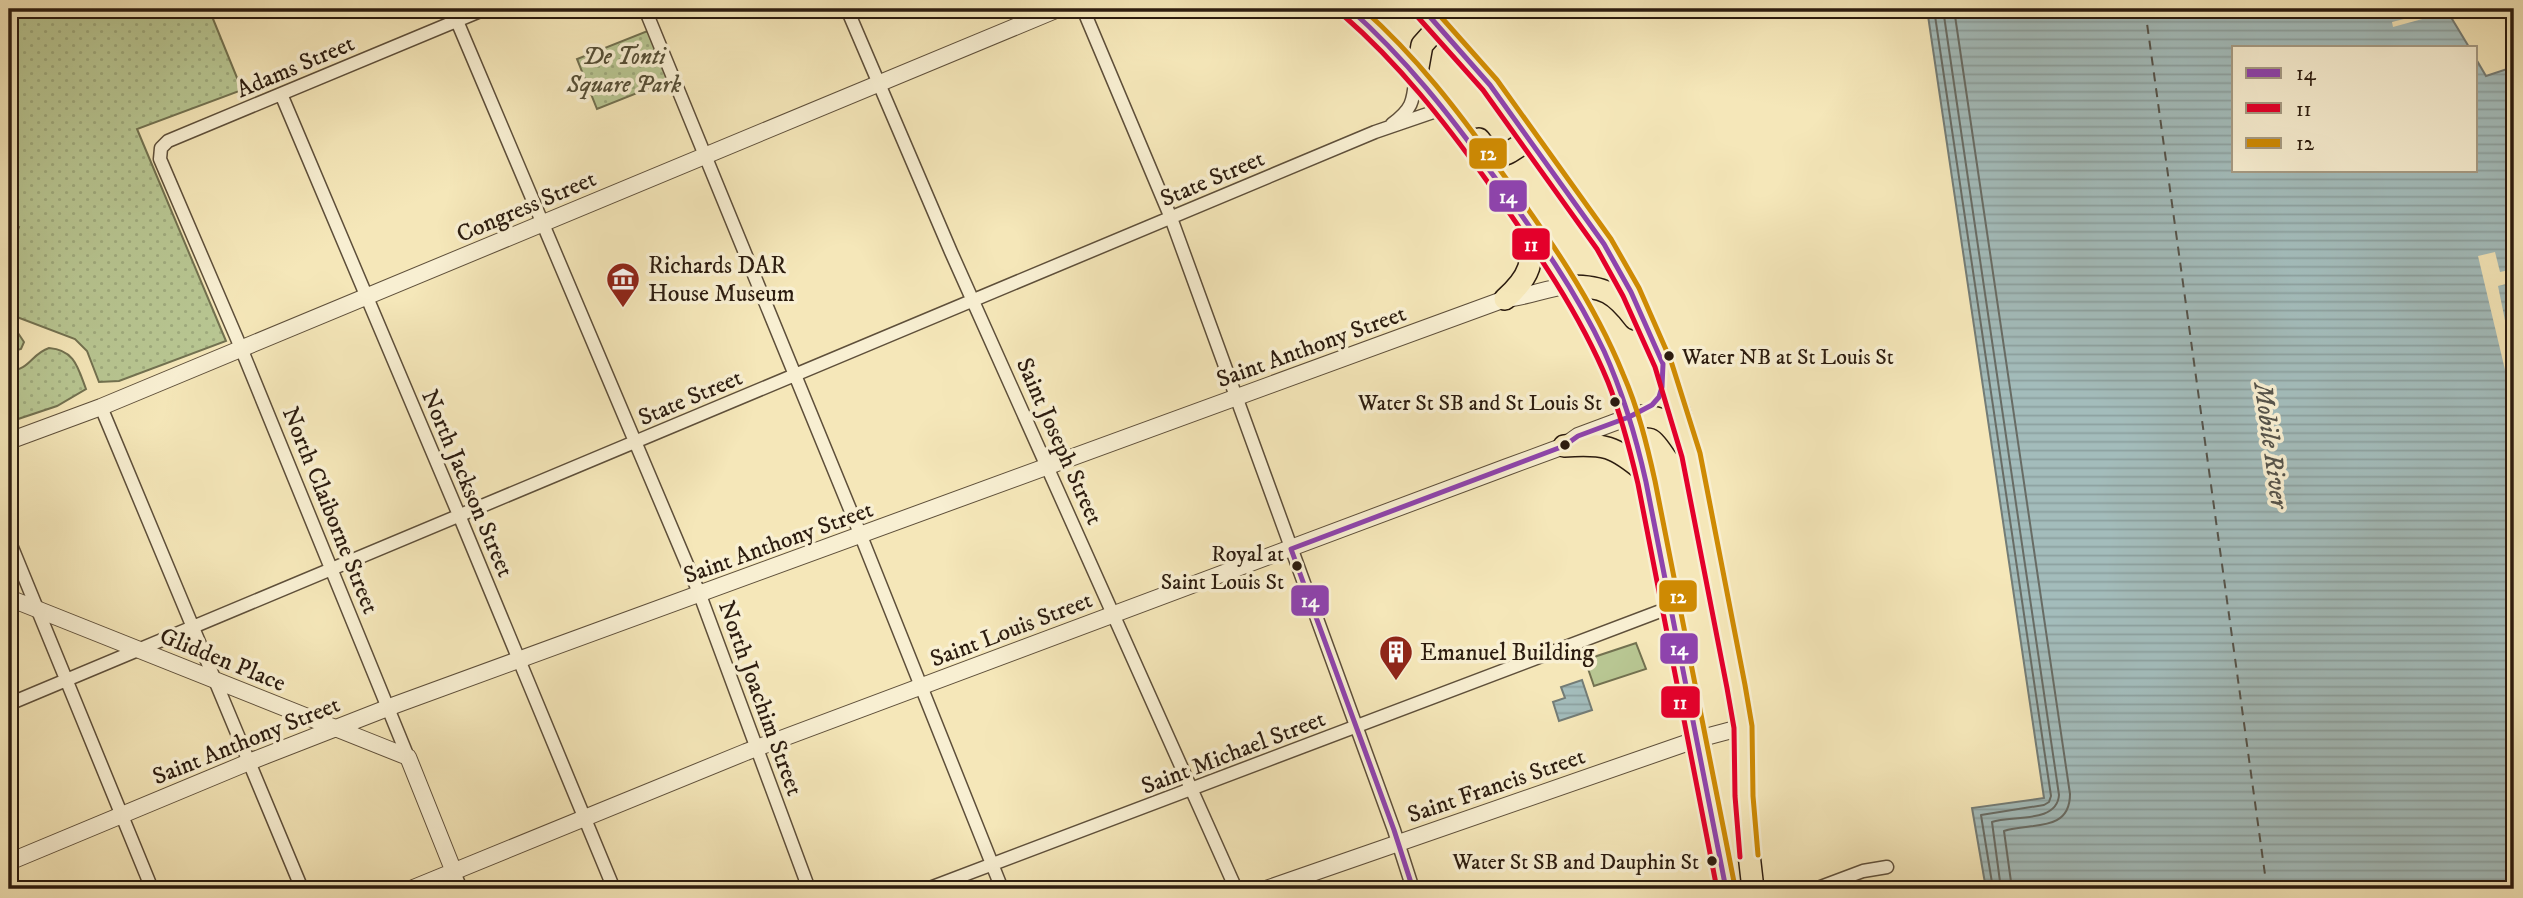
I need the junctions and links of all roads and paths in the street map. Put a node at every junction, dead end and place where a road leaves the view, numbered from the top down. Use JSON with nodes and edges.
{"nodes":[{"id":1,"x":485,"y":9,"type":"edge"},
{"id":2,"x":645,"y":9,"type":"edge"},
{"id":3,"x":847,"y":9,"type":"edge"},
{"id":4,"x":1058,"y":9,"type":"edge"},
{"id":5,"x":1083,"y":9,"type":"edge"},
{"id":6,"x":1350,"y":9,"type":"edge"},
{"id":7,"x":1423,"y":9,"type":"edge"},
{"id":8,"x":457,"y":21,"type":"junction"},
{"id":9,"x":1440,"y":26,"type":"junction"},
{"id":10,"x":1417,"y":73,"type":"junction"},
{"id":11,"x":880,"y":84,"type":"junction"},
{"id":12,"x":281,"y":94,"type":"junction"},
{"id":13,"x":1445,"y":108,"type":"junction"},
{"id":14,"x":1386,"y":128,"type":"junction"},
{"id":15,"x":1529,"y":140,"type":"junction"},
{"id":16,"x":161,"y":148,"type":"joint"},
{"id":17,"x":705,"y":156,"type":"junction"},
{"id":18,"x":1171,"y":218,"type":"junction"},
{"id":19,"x":543,"y":223,"type":"junction"},
{"id":20,"x":1532,"y":229,"type":"junction"},
{"id":21,"x":1570,"y":286,"type":"junction"},
{"id":22,"x":367,"y":297,"type":"junction"},
{"id":23,"x":1506,"y":299,"type":"junction"},
{"id":24,"x":975,"y":300,"type":"junction"},
{"id":25,"x":1654,"y":342,"type":"junction"},
{"id":26,"x":241,"y":348,"type":"junction"},
{"id":27,"x":1663,"y":364,"type":"junction"},
{"id":28,"x":795,"y":376,"type":"junction"},
{"id":29,"x":1237,"y":397,"type":"junction"},
{"id":30,"x":101,"y":407,"type":"junction"},
{"id":31,"x":1629,"y":417,"type":"junction"},
{"id":32,"x":9,"y":440,"type":"edge"},
{"id":33,"x":636,"y":442,"type":"junction"},
{"id":34,"x":1564,"y":446,"type":"junction"},
{"id":35,"x":1691,"y":455,"type":"junction"},
{"id":36,"x":1048,"y":467,"type":"junction"},
{"id":37,"x":1645,"y":472,"type":"junction"},
{"id":38,"x":459,"y":516,"type":"junction"},
{"id":39,"x":861,"y":536,"type":"junction"},
{"id":40,"x":9,"y":540,"type":"edge"},
{"id":41,"x":1291,"y":549,"type":"junction"},
{"id":42,"x":331,"y":569,"type":"junction"},
{"id":43,"x":700,"y":595,"type":"junction"},
{"id":44,"x":9,"y":598,"type":"edge"},
{"id":45,"x":1671,"y":607,"type":"junction"},
{"id":46,"x":36,"y":609,"type":"junction"},
{"id":47,"x":1113,"y":615,"type":"junction"},
{"id":48,"x":194,"y":627,"type":"junction"},
{"id":49,"x":139,"y":650,"type":"junction"},
{"id":50,"x":519,"y":660,"type":"junction"},
{"id":51,"x":66,"y":680,"type":"junction"},
{"id":52,"x":215,"y":680,"type":"junction"},
{"id":53,"x":922,"y":687,"type":"junction"},
{"id":54,"x":9,"y":704,"type":"edge"},
{"id":55,"x":388,"y":708,"type":"junction"},
{"id":56,"x":1357,"y":727,"type":"junction"},
{"id":57,"x":1743,"y":727,"type":"junction"},
{"id":58,"x":335,"y":729,"type":"junction"},
{"id":59,"x":1698,"y":739,"type":"junction"},
{"id":60,"x":757,"y":748,"type":"junction"},
{"id":61,"x":408,"y":757,"type":"junction"},
{"id":62,"x":249,"y":762,"type":"junction"},
{"id":63,"x":1191,"y":790,"type":"junction"},
{"id":64,"x":121,"y":816,"type":"junction"},
{"id":65,"x":584,"y":818,"type":"junction"},
{"id":66,"x":1399,"y":842,"type":"junction"},
{"id":67,"x":9,"y":862,"type":"edge"},
{"id":68,"x":992,"y":864,"type":"junction"},
{"id":69,"x":1888,"y":867,"type":"dead end"},
{"id":70,"x":454,"y":872,"type":"junction"},
{"id":71,"x":152,"y":889,"type":"edge"},
{"id":72,"x":302,"y":889,"type":"edge"},
{"id":73,"x":411,"y":889,"type":"edge"},
{"id":74,"x":461,"y":889,"type":"edge"},
{"id":75,"x":614,"y":889,"type":"edge"},
{"id":76,"x":809,"y":889,"type":"edge"},
{"id":77,"x":927,"y":889,"type":"edge"},
{"id":78,"x":1002,"y":889,"type":"edge"},
{"id":79,"x":1236,"y":889,"type":"edge"},
{"id":80,"x":1266,"y":889,"type":"edge"},
{"id":81,"x":1413,"y":889,"type":"edge"},
{"id":82,"x":1726,"y":889,"type":"edge"},
{"id":83,"x":1753,"y":889,"type":"edge"},
{"id":84,"x":1815,"y":889,"type":"edge"}],
"edges":[{"from":1,"to":8,"type":"street","name":"Adams Street"},
{"from":2,"to":17,"type":"street"},
{"from":3,"to":11,"type":"street","name":"Saint Joseph Street"},
{"from":4,"to":11,"type":"street","name":"Congress Street"},
{"from":5,"to":18,"type":"street"},
{"from":6,"to":10,"type":"highway"},
{"from":7,"to":9,"type":"highway"},
{"from":8,"to":12,"type":"street","name":"Adams Street"},
{"from":8,"to":19,"type":"street","name":"North Joachim Street"},
{"from":9,"to":10,"type":"highway"},
{"from":9,"to":15,"type":"highway"},
{"from":10,"to":13,"type":"highway"},
{"from":10,"to":14,"type":"street","name":"State Street"},
{"from":11,"to":17,"type":"street","name":"Congress Street"},
{"from":11,"to":24,"type":"street","name":"Saint Joseph Street"},
{"from":12,"to":16,"type":"street","name":"Adams Street"},
{"from":12,"to":22,"type":"street","name":"North Jackson Street"},
{"from":13,"to":14,"type":"street","name":"State Street"},
{"from":13,"to":15,"type":"highway"},
{"from":13,"to":20,"type":"highway"},
{"from":14,"to":18,"type":"street","name":"State Street"},
{"from":15,"to":25,"type":"highway"},
{"from":16,"to":26,"type":"street","name":"North Claiborne Street"},
{"from":17,"to":19,"type":"street","name":"Congress Street"},
{"from":17,"to":28,"type":"street"},
{"from":18,"to":24,"type":"street","name":"State Street"},
{"from":18,"to":29,"type":"street"},
{"from":19,"to":22,"type":"street","name":"Congress Street"},
{"from":19,"to":33,"type":"street","name":"North Joachim Street"},
{"from":20,"to":21,"type":"highway"},
{"from":20,"to":23,"type":"highway"},
{"from":21,"to":23,"type":"street","name":"Saint Anthony Street"},
{"from":21,"to":25,"type":"highway"},
{"from":21,"to":31,"type":"highway"},
{"from":22,"to":26,"type":"street","name":"Congress Street"},
{"from":22,"to":38,"type":"street","name":"North Jackson Street"},
{"from":23,"to":29,"type":"street","name":"Saint Anthony Street"},
{"from":24,"to":28,"type":"street","name":"State Street"},
{"from":24,"to":36,"type":"street","name":"Saint Joseph Street"},
{"from":25,"to":27,"type":"highway"},
{"from":26,"to":30,"type":"street","name":"Congress Street"},
{"from":26,"to":42,"type":"street","name":"North Claiborne Street"},
{"from":27,"to":31,"type":"highway"},
{"from":27,"to":35,"type":"highway"},
{"from":28,"to":33,"type":"street","name":"State Street"},
{"from":28,"to":39,"type":"street"},
{"from":29,"to":36,"type":"street","name":"Saint Anthony Street"},
{"from":29,"to":41,"type":"street"},
{"from":30,"to":32,"type":"street","name":"Congress Street"},
{"from":30,"to":48,"type":"street"},
{"from":31,"to":34,"type":"street","name":"Saint Louis Street"},
{"from":31,"to":35,"type":"highway"},
{"from":31,"to":37,"type":"highway"},
{"from":33,"to":38,"type":"street","name":"State Street"},
{"from":33,"to":43,"type":"street","name":"North Joachim Street"},
{"from":34,"to":37,"type":"highway"},
{"from":34,"to":41,"type":"street","name":"Saint Louis Street"},
{"from":35,"to":57,"type":"highway"},
{"from":36,"to":39,"type":"street","name":"Saint Anthony Street"},
{"from":36,"to":47,"type":"street","name":"Saint Joseph Street"},
{"from":37,"to":45,"type":"highway"},
{"from":38,"to":42,"type":"street","name":"State Street"},
{"from":38,"to":50,"type":"street","name":"North Jackson Street"},
{"from":39,"to":43,"type":"street","name":"Saint Anthony Street"},
{"from":39,"to":53,"type":"street"},
{"from":40,"to":46,"type":"street"},
{"from":41,"to":47,"type":"street","name":"Saint Louis Street"},
{"from":41,"to":56,"type":"street"},
{"from":42,"to":48,"type":"street","name":"State Street"},
{"from":42,"to":55,"type":"street","name":"North Claiborne Street"},
{"from":43,"to":50,"type":"street","name":"Saint Anthony Street"},
{"from":43,"to":60,"type":"street","name":"North Joachim Street"},
{"from":44,"to":46,"type":"street","name":"Glidden Place"},
{"from":45,"to":56,"type":"street","name":"Saint Michael Street"},
{"from":45,"to":59,"type":"highway"},
{"from":46,"to":49,"type":"street","name":"Glidden Place"},
{"from":46,"to":51,"type":"street"},
{"from":47,"to":53,"type":"street","name":"Saint Louis Street"},
{"from":47,"to":63,"type":"street","name":"Saint Joseph Street"},
{"from":48,"to":49,"type":"street","name":"State Street"},
{"from":48,"to":52,"type":"street"},
{"from":49,"to":51,"type":"street","name":"State Street"},
{"from":49,"to":52,"type":"street","name":"Glidden Place"},
{"from":50,"to":55,"type":"street","name":"Saint Anthony Street"},
{"from":50,"to":65,"type":"street","name":"North Jackson Street"},
{"from":51,"to":54,"type":"street","name":"State Street"},
{"from":51,"to":64,"type":"street"},
{"from":52,"to":58,"type":"street","name":"Glidden Place"},
{"from":52,"to":62,"type":"street"},
{"from":53,"to":60,"type":"street","name":"Saint Louis Street"},
{"from":53,"to":68,"type":"street"},
{"from":55,"to":58,"type":"street","name":"Saint Anthony Street"},
{"from":55,"to":61,"type":"street","name":"North Claiborne Street"},
{"from":56,"to":63,"type":"street","name":"Saint Michael Street"},
{"from":56,"to":66,"type":"street"},
{"from":57,"to":59,"type":"street","name":"Saint Francis Street"},
{"from":57,"to":83,"type":"highway"},
{"from":58,"to":61,"type":"street","name":"Glidden Place"},
{"from":58,"to":62,"type":"street","name":"Saint Anthony Street"},
{"from":59,"to":66,"type":"street","name":"Saint Francis Street"},
{"from":59,"to":82,"type":"highway"},
{"from":60,"to":65,"type":"street","name":"Saint Louis Street"},
{"from":60,"to":76,"type":"street","name":"North Joachim Street"},
{"from":61,"to":70,"type":"street","name":"North Claiborne Street"},
{"from":62,"to":64,"type":"street","name":"Saint Anthony Street"},
{"from":62,"to":72,"type":"street"},
{"from":63,"to":68,"type":"street","name":"Saint Michael Street"},
{"from":63,"to":79,"type":"street","name":"Saint Joseph Street"},
{"from":64,"to":67,"type":"street","name":"Saint Anthony Street"},
{"from":64,"to":71,"type":"street"},
{"from":65,"to":70,"type":"street","name":"Saint Louis Street"},
{"from":65,"to":75,"type":"street","name":"North Jackson Street"},
{"from":66,"to":80,"type":"street","name":"Saint Francis Street"},
{"from":66,"to":81,"type":"street"},
{"from":68,"to":77,"type":"street","name":"Saint Michael Street"},
{"from":68,"to":78,"type":"street"},
{"from":69,"to":84,"type":"street"},
{"from":70,"to":73,"type":"street","name":"Saint Louis Street"},
{"from":70,"to":74,"type":"street","name":"North Claiborne Street"}]}
